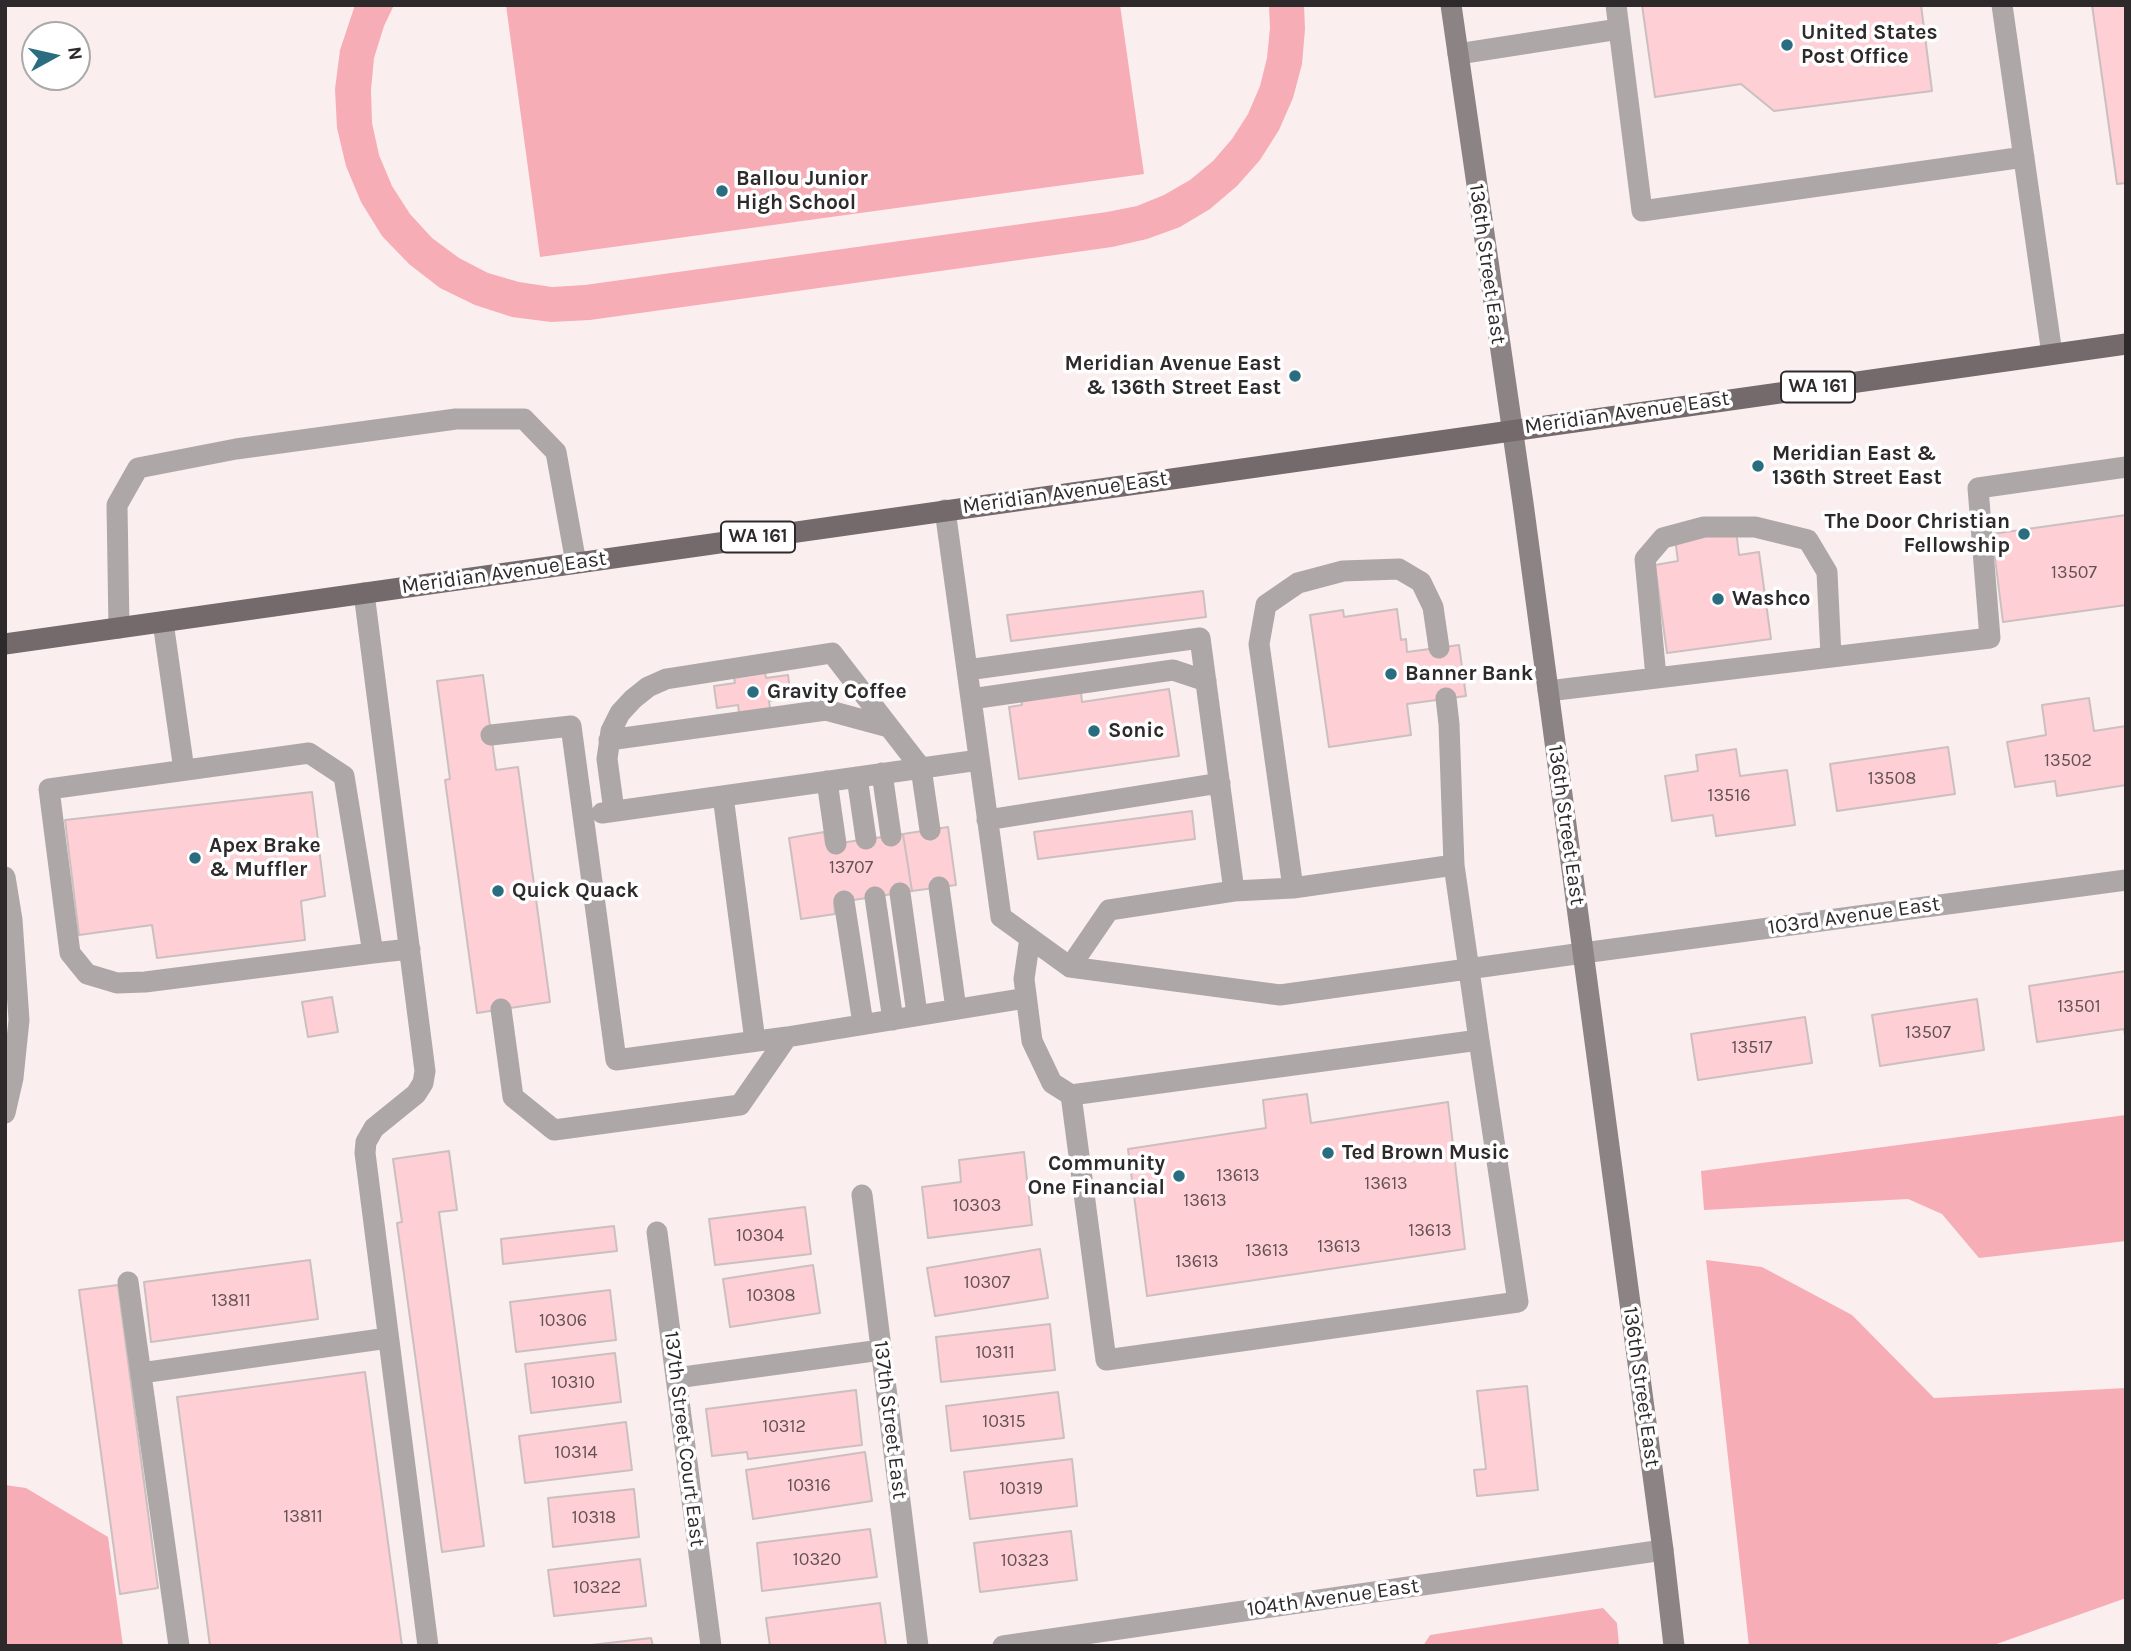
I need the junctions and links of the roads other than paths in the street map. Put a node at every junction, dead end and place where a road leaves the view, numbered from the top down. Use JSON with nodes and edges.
{"nodes":[{"id":1,"x":1451,"y":5,"type":"edge"},
{"id":2,"x":1616,"y":5,"type":"edge"},
{"id":3,"x":2002,"y":5,"type":"edge"},
{"id":4,"x":1619,"y":29,"type":"junction"},
{"id":5,"x":1458,"y":54,"type":"junction"},
{"id":6,"x":2024,"y":157,"type":"junction"},
{"id":7,"x":2126,"y":344,"type":"edge"},
{"id":8,"x":2052,"y":354,"type":"junction"},
{"id":9,"x":1510,"y":430,"type":"junction"},
{"id":10,"x":2126,"y":467,"type":"edge"},
{"id":11,"x":945,"y":510,"type":"junction"},
{"id":12,"x":576,"y":563,"type":"junction"},
{"id":13,"x":364,"y":593,"type":"junction"},
{"id":14,"x":163,"y":622,"type":"junction"},
{"id":15,"x":119,"y":628,"type":"junction"},
{"id":16,"x":5,"y":644,"type":"edge"},
{"id":17,"x":1439,"y":648,"type":"dead end"},
{"id":18,"x":1830,"y":656,"type":"junction"},
{"id":19,"x":967,"y":670,"type":"junction"},
{"id":20,"x":1656,"y":677,"type":"junction"},
{"id":21,"x":1206,"y":681,"type":"junction"},
{"id":22,"x":1548,"y":691,"type":"junction"},
{"id":23,"x":1446,"y":698,"type":"dead end"},
{"id":24,"x":971,"y":699,"type":"junction"},
{"id":25,"x":889,"y":727,"type":"junction"},
{"id":26,"x":491,"y":735,"type":"dead end"},
{"id":27,"x":609,"y":740,"type":"junction"},
{"id":28,"x":979,"y":760,"type":"junction"},
{"id":29,"x":921,"y":768,"type":"junction"},
{"id":30,"x":184,"y":770,"type":"junction"},
{"id":31,"x":882,"y":774,"type":"junction"},
{"id":32,"x":857,"y":777,"type":"junction"},
{"id":33,"x":827,"y":781,"type":"junction"},
{"id":34,"x":1220,"y":783,"type":"junction"},
{"id":35,"x":723,"y":796,"type":"junction"},
{"id":36,"x":614,"y":811,"type":"junction"},
{"id":37,"x":582,"y":816,"type":"junction"},
{"id":38,"x":987,"y":820,"type":"junction"},
{"id":39,"x":930,"y":830,"type":"dead end"},
{"id":40,"x":891,"y":836,"type":"dead end"},
{"id":41,"x":866,"y":839,"type":"dead end"},
{"id":42,"x":836,"y":844,"type":"dead end"},
{"id":43,"x":1454,"y":865,"type":"junction"},
{"id":44,"x":5,"y":877,"type":"edge"},
{"id":45,"x":2126,"y":880,"type":"edge"},
{"id":46,"x":939,"y":887,"type":"dead end"},
{"id":47,"x":1293,"y":887,"type":"junction"},
{"id":48,"x":1234,"y":891,"type":"junction"},
{"id":49,"x":900,"y":893,"type":"dead end"},
{"id":50,"x":875,"y":897,"type":"dead end"},
{"id":51,"x":844,"y":901,"type":"dead end"},
{"id":52,"x":1030,"y":938,"type":"junction"},
{"id":53,"x":410,"y":949,"type":"junction"},
{"id":54,"x":373,"y":953,"type":"junction"},
{"id":55,"x":1583,"y":953,"type":"junction"},
{"id":56,"x":1070,"y":967,"type":"junction"},
{"id":57,"x":1469,"y":969,"type":"junction"},
{"id":58,"x":1026,"y":998,"type":"junction"},
{"id":59,"x":501,"y":1009,"type":"dead end"},
{"id":60,"x":956,"y":1009,"type":"junction"},
{"id":61,"x":918,"y":1014,"type":"junction"},
{"id":62,"x":892,"y":1020,"type":"junction"},
{"id":63,"x":863,"y":1024,"type":"junction"},
{"id":64,"x":788,"y":1037,"type":"junction"},
{"id":65,"x":1479,"y":1040,"type":"junction"},
{"id":66,"x":755,"y":1041,"type":"junction"},
{"id":67,"x":1071,"y":1095,"type":"junction"},
{"id":68,"x":5,"y":1113,"type":"edge"},
{"id":69,"x":862,"y":1195,"type":"dead end"},
{"id":70,"x":657,"y":1232,"type":"dead end"},
{"id":71,"x":128,"y":1282,"type":"dead end"},
{"id":72,"x":388,"y":1338,"type":"junction"},
{"id":73,"x":881,"y":1350,"type":"junction"},
{"id":74,"x":141,"y":1373,"type":"junction"},
{"id":75,"x":676,"y":1377,"type":"junction"},
{"id":76,"x":1663,"y":1550,"type":"junction"},
{"id":77,"x":179,"y":1646,"type":"edge"},
{"id":78,"x":428,"y":1646,"type":"edge"},
{"id":79,"x":711,"y":1646,"type":"edge"},
{"id":80,"x":918,"y":1646,"type":"edge"},
{"id":81,"x":1003,"y":1646,"type":"edge"},
{"id":82,"x":1674,"y":1646,"type":"edge"}],
"edges":[{"from":1,"to":5,"type":"street","name":"136th Street East"},
{"from":2,"to":4,"type":"street"},
{"from":3,"to":6,"type":"street"},
{"from":4,"to":5,"type":"street"},
{"from":4,"to":6,"type":"street"},
{"from":5,"to":9,"type":"street","name":"136th Street East"},
{"from":6,"to":8,"type":"street"},
{"from":7,"to":8,"type":"main road","name":"Meridian Avenue East","number":"WA 161"},
{"from":8,"to":9,"type":"main road","name":"Meridian Avenue East","number":"WA 161"},
{"from":9,"to":11,"type":"main road","name":"Meridian Avenue East","number":"WA 161"},
{"from":9,"to":22,"type":"street","name":"136th Street East"},
{"from":10,"to":18,"type":"street"},
{"from":11,"to":12,"type":"main road","name":"Meridian Avenue East","number":"WA 161"},
{"from":11,"to":19,"type":"street"},
{"from":12,"to":13,"type":"main road","name":"Meridian Avenue East","number":"WA 161"},
{"from":12,"to":15,"type":"street"},
{"from":13,"to":14,"type":"main road","name":"Meridian Avenue East","number":"WA 161"},
{"from":13,"to":53,"type":"street"},
{"from":14,"to":15,"type":"main road","name":"Meridian Avenue East","number":"WA 161"},
{"from":14,"to":30,"type":"street"},
{"from":15,"to":16,"type":"main road","name":"Meridian Avenue East","number":"WA 161"},
{"from":17,"to":47,"type":"street"},
{"from":18,"to":20,"type":"street"},
{"from":18,"to":20,"type":"street"},
{"from":19,"to":21,"type":"street"},
{"from":19,"to":24,"type":"street"},
{"from":20,"to":22,"type":"street"},
{"from":21,"to":24,"type":"street"},
{"from":21,"to":34,"type":"street"},
{"from":22,"to":55,"type":"street","name":"136th Street East"},
{"from":23,"to":43,"type":"street"},
{"from":24,"to":28,"type":"street"},
{"from":25,"to":27,"type":"street"},
{"from":25,"to":27,"type":"street"},
{"from":25,"to":29,"type":"street"},
{"from":26,"to":37,"type":"street"},
{"from":27,"to":36,"type":"street"},
{"from":28,"to":29,"type":"street"},
{"from":28,"to":38,"type":"street"},
{"from":29,"to":31,"type":"street"},
{"from":29,"to":39,"type":"street"},
{"from":30,"to":54,"type":"street"},
{"from":30,"to":54,"type":"street"},
{"from":31,"to":32,"type":"street"},
{"from":31,"to":40,"type":"street"},
{"from":32,"to":33,"type":"street"},
{"from":32,"to":41,"type":"street"},
{"from":33,"to":35,"type":"street"},
{"from":33,"to":42,"type":"street"},
{"from":34,"to":38,"type":"street"},
{"from":34,"to":48,"type":"street"},
{"from":35,"to":36,"type":"street"},
{"from":35,"to":66,"type":"street"},
{"from":36,"to":37,"type":"street"},
{"from":37,"to":66,"type":"street"},
{"from":38,"to":52,"type":"street"},
{"from":43,"to":47,"type":"street"},
{"from":43,"to":57,"type":"street"},
{"from":44,"to":68,"type":"street"},
{"from":45,"to":55,"type":"street","name":"103rd Avenue East"},
{"from":46,"to":60,"type":"street"},
{"from":47,"to":48,"type":"street"},
{"from":48,"to":56,"type":"street"},
{"from":49,"to":61,"type":"street"},
{"from":50,"to":62,"type":"street"},
{"from":51,"to":63,"type":"street"},
{"from":52,"to":56,"type":"street"},
{"from":52,"to":58,"type":"street"},
{"from":53,"to":54,"type":"street"},
{"from":53,"to":72,"type":"street"},
{"from":55,"to":57,"type":"street","name":"103rd Avenue East"},
{"from":55,"to":76,"type":"street","name":"136th Street East"},
{"from":56,"to":57,"type":"street","name":"103rd Avenue East"},
{"from":57,"to":65,"type":"street"},
{"from":58,"to":60,"type":"street"},
{"from":58,"to":67,"type":"street"},
{"from":59,"to":64,"type":"street"},
{"from":60,"to":61,"type":"street"},
{"from":61,"to":62,"type":"street"},
{"from":62,"to":63,"type":"street"},
{"from":63,"to":64,"type":"street"},
{"from":64,"to":66,"type":"street"},
{"from":65,"to":67,"type":"street"},
{"from":65,"to":67,"type":"street"},
{"from":69,"to":73,"type":"street","name":"137th Street East"},
{"from":70,"to":75,"type":"street","name":"137th Street Court East"},
{"from":71,"to":74,"type":"street"},
{"from":72,"to":74,"type":"street"},
{"from":72,"to":78,"type":"street"},
{"from":73,"to":75,"type":"street"},
{"from":73,"to":80,"type":"street","name":"137th Street East"},
{"from":74,"to":77,"type":"street"},
{"from":75,"to":79,"type":"street","name":"137th Street Court East"},
{"from":76,"to":81,"type":"street","name":"104th Avenue East"},
{"from":76,"to":82,"type":"street","name":"136th Street East"}]}
